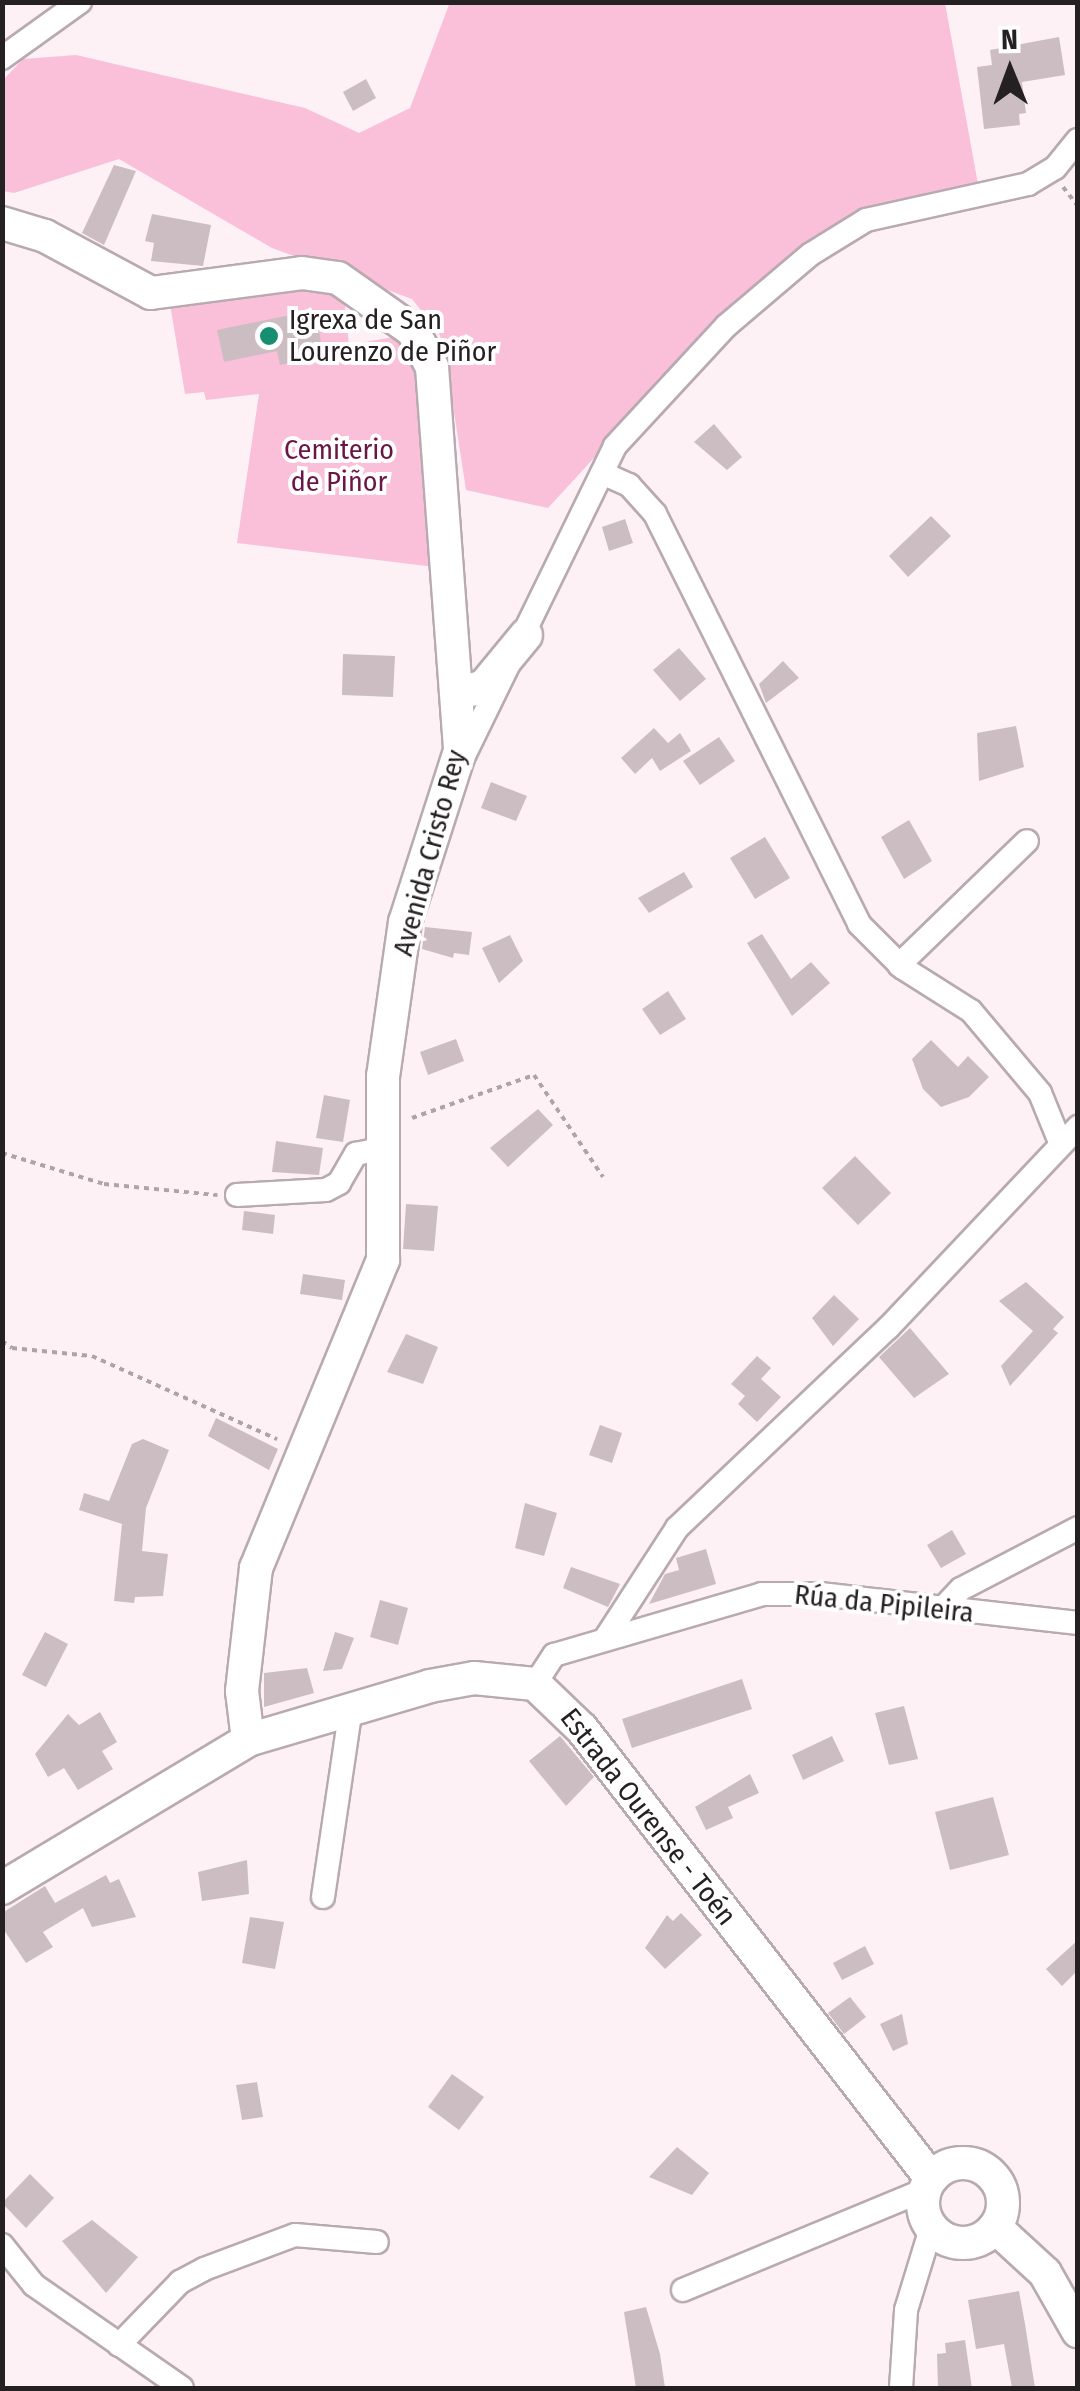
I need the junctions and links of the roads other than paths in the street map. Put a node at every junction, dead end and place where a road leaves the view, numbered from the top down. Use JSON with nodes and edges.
{"nodes":[{"id":1,"x":80,"y":2,"type":"edge"},
{"id":2,"x":2,"y":58,"type":"edge"},
{"id":3,"x":1078,"y":140,"type":"edge"},
{"id":4,"x":2,"y":223,"type":"edge"},
{"id":5,"x":602,"y":473,"type":"junction"},
{"id":6,"x":526,"y":635,"type":"junction"},
{"id":7,"x":461,"y":692,"type":"junction"},
{"id":8,"x":456,"y":771,"type":"junction"},
{"id":9,"x":1027,"y":841,"type":"dead end"},
{"id":10,"x":899,"y":966,"type":"junction"},
{"id":11,"x":1069,"y":1134,"type":"edge"},
{"id":12,"x":383,"y":1135,"type":"junction"},
{"id":13,"x":237,"y":1196,"type":"road end"},
{"id":14,"x":1078,"y":1528,"type":"edge"},
{"id":15,"x":943,"y":1608,"type":"junction"},
{"id":16,"x":1078,"y":1623,"type":"edge"},
{"id":17,"x":605,"y":1638,"type":"junction"},
{"id":18,"x":535,"y":1684,"type":"junction"},
{"id":19,"x":352,"y":1708,"type":"junction"},
{"id":20,"x":248,"y":1740,"type":"junction"},
{"id":21,"x":2,"y":1888,"type":"edge"},
{"id":22,"x":324,"y":1896,"type":"dead end"},
{"id":23,"x":928,"y":2184,"type":"junction"},
{"id":24,"x":931,"y":2228,"type":"junction"},
{"id":25,"x":996,"y":2228,"type":"junction"},
{"id":26,"x":376,"y":2242,"type":"dead end"},
{"id":27,"x":3,"y":2247,"type":"edge"},
{"id":28,"x":683,"y":2290,"type":"dead end"},
{"id":29,"x":1078,"y":2331,"type":"edge"},
{"id":30,"x":119,"y":2346,"type":"junction"},
{"id":31,"x":182,"y":2388,"type":"edge"},
{"id":32,"x":901,"y":2388,"type":"edge"}],
"edges":[{"from":1,"to":2,"type":"street"},
{"from":3,"to":5,"type":"street"},
{"from":4,"to":7,"type":"street","name":"Avenida Cristo Rey"},
{"from":5,"to":6,"type":"street"},
{"from":5,"to":10,"type":"street"},
{"from":6,"to":7,"type":"street"},
{"from":6,"to":8,"type":"street"},
{"from":7,"to":8,"type":"street","name":"Avenida Cristo Rey"},
{"from":8,"to":12,"type":"street","name":"Avenida Cristo Rey"},
{"from":9,"to":10,"type":"street"},
{"from":10,"to":11,"type":"street"},
{"from":11,"to":17,"type":"street"},
{"from":12,"to":13,"type":"street"},
{"from":12,"to":20,"type":"street","name":"Avenida Cristo Rey"},
{"from":14,"to":15,"type":"street"},
{"from":15,"to":16,"type":"street","name":"Rúa da Pipileira"},
{"from":15,"to":17,"type":"street","name":"Rúa da Pipileira"},
{"from":17,"to":18,"type":"street","name":"Rúa da Pipileira"},
{"from":18,"to":19,"type":"street"},
{"from":18,"to":23,"type":"street","name":"Estrada Ourense - Toén"},
{"from":19,"to":20,"type":"street"},
{"from":19,"to":22,"type":"street"},
{"from":20,"to":21,"type":"street"},
{"from":23,"to":24,"type":"street"},
{"from":23,"to":25,"type":"street"},
{"from":23,"to":28,"type":"street"},
{"from":24,"to":25,"type":"street"},
{"from":24,"to":32,"type":"street"},
{"from":25,"to":29,"type":"street"},
{"from":26,"to":30,"type":"street"},
{"from":27,"to":30,"type":"street"},
{"from":30,"to":31,"type":"street"}]}
